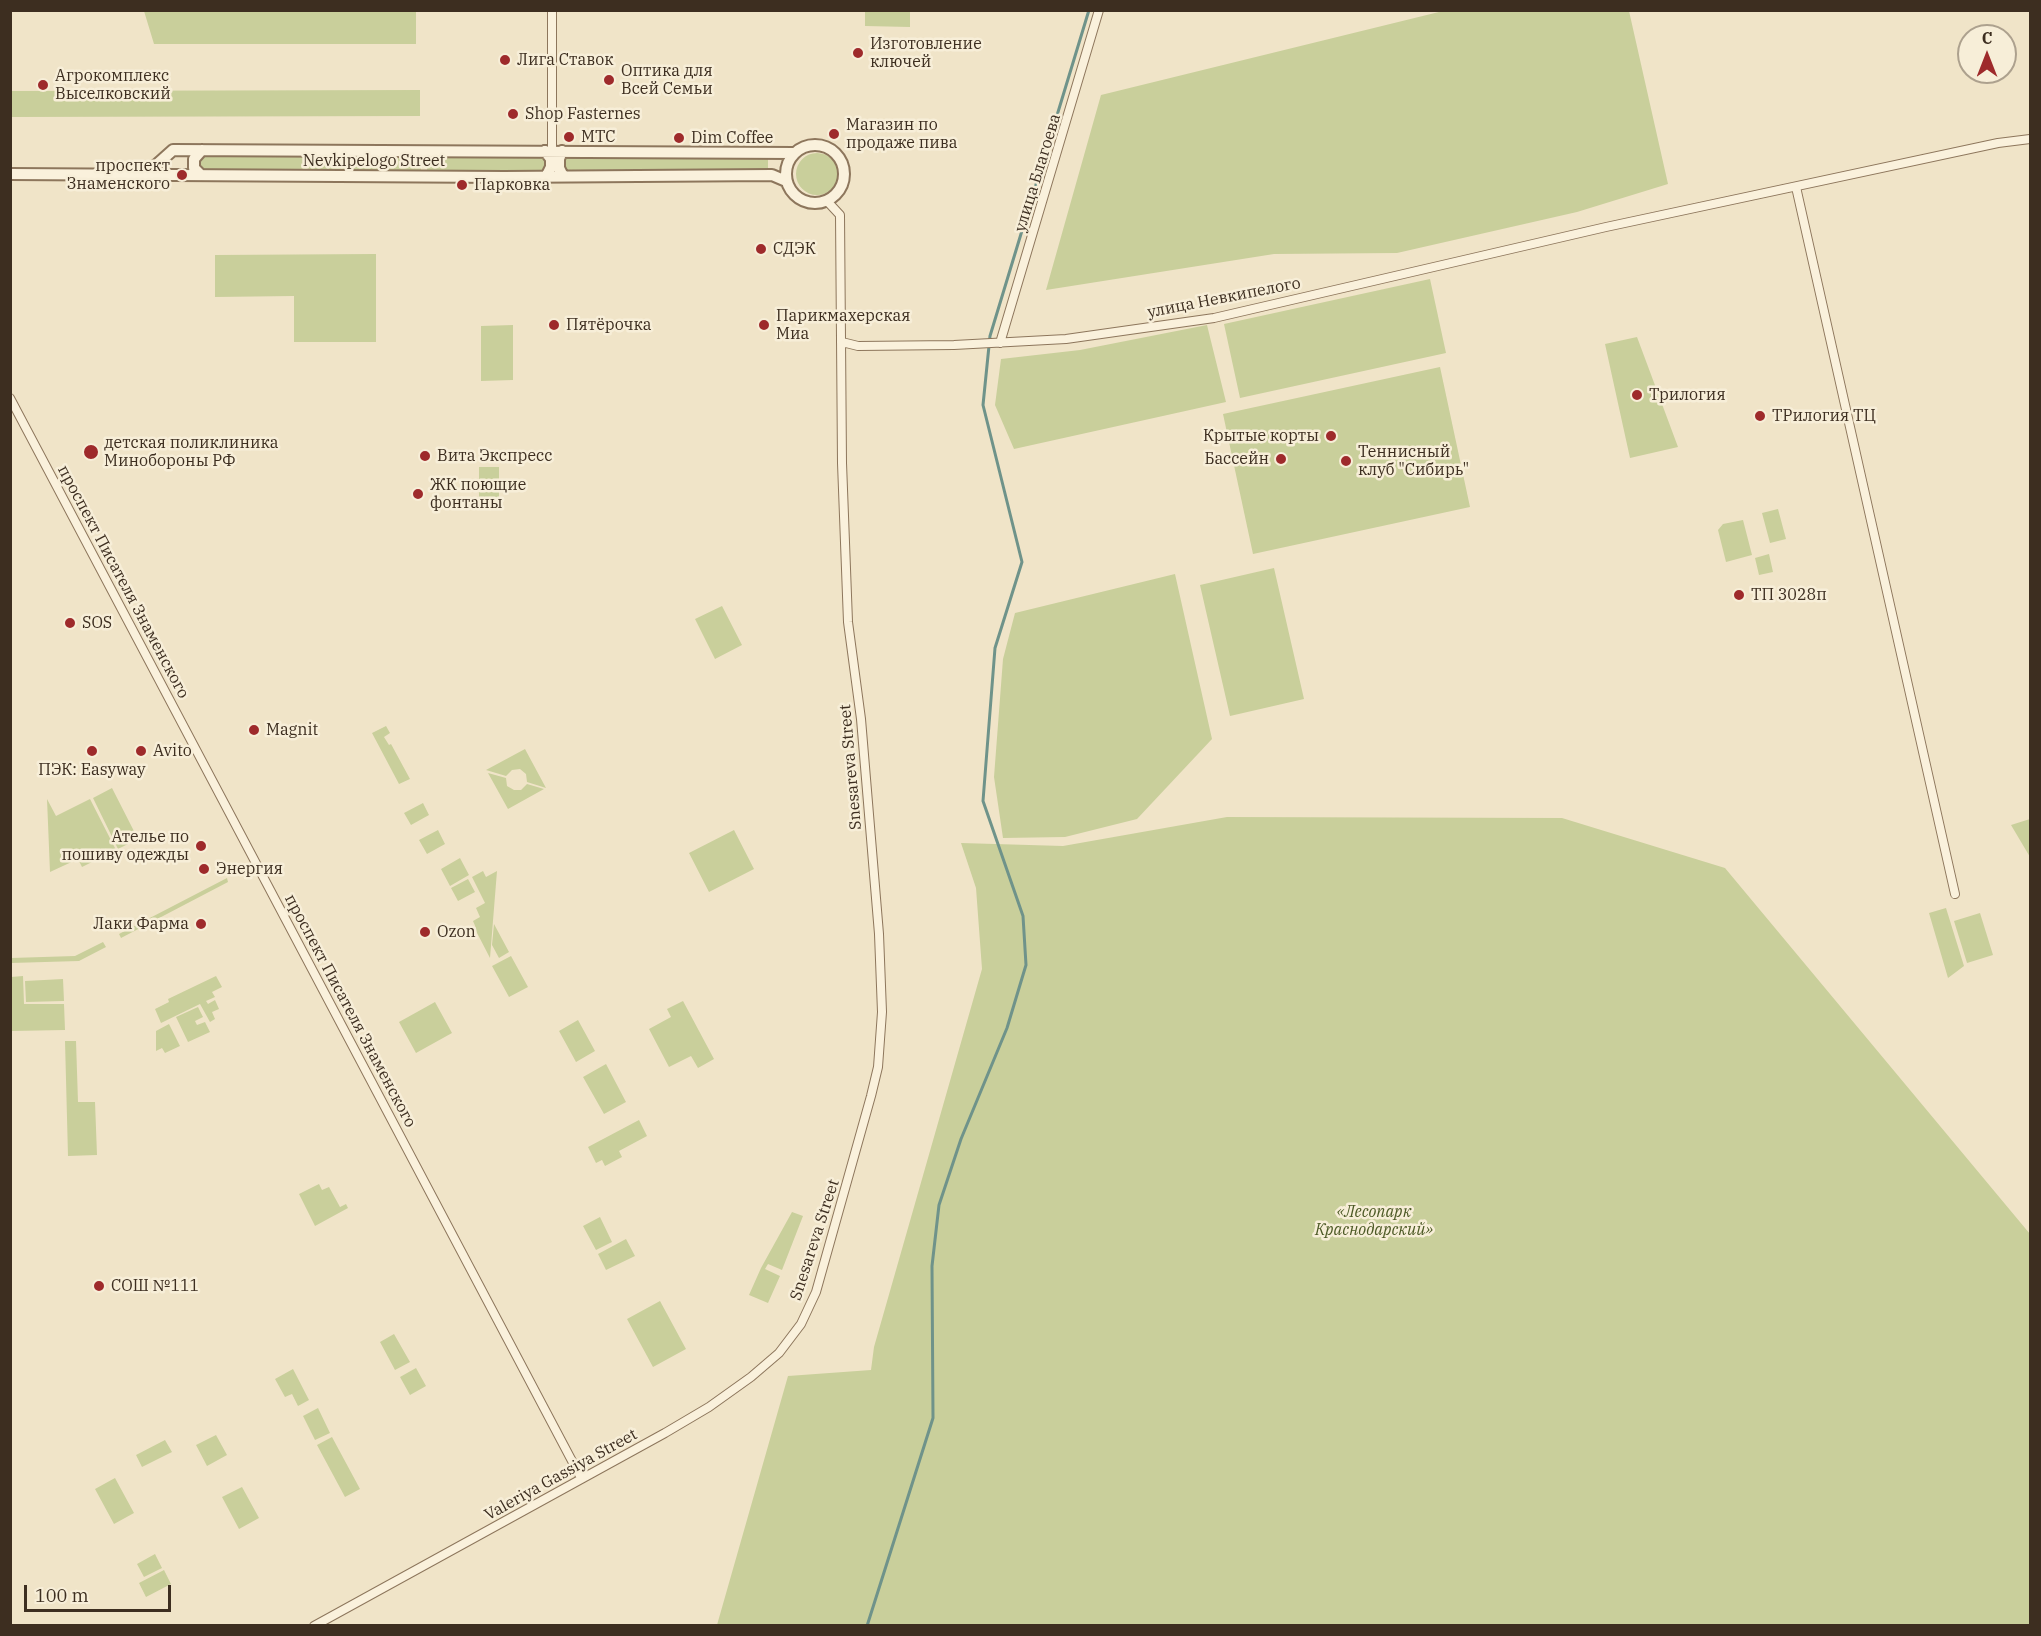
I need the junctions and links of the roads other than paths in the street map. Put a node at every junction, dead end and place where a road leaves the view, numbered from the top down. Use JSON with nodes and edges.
{"nodes":[{"id":1,"x":552,"y":10,"type":"edge"},
{"id":2,"x":1100,"y":10,"type":"edge"},
{"id":3,"x":2031,"y":139,"type":"edge"},
{"id":4,"x":202,"y":150,"type":"junction"},
{"id":5,"x":553,"y":151,"type":"junction"},
{"id":6,"x":794,"y":153,"type":"junction"},
{"id":7,"x":10,"y":174,"type":"edge"},
{"id":8,"x":145,"y":174,"type":"junction"},
{"id":9,"x":201,"y":175,"type":"junction"},
{"id":10,"x":563,"y":176,"type":"junction"},
{"id":11,"x":546,"y":177,"type":"junction"},
{"id":12,"x":786,"y":180,"type":"junction"},
{"id":13,"x":1796,"y":187,"type":"junction"},
{"id":14,"x":827,"y":201,"type":"junction"},
{"id":15,"x":842,"y":342,"type":"junction"},
{"id":16,"x":997,"y":343,"type":"junction"},
{"id":17,"x":10,"y":398,"type":"edge"},
{"id":18,"x":1955,"y":894,"type":"dead end"},
{"id":19,"x":801,"y":1324,"type":"joint"},
{"id":20,"x":581,"y":1479,"type":"junction"},
{"id":21,"x":314,"y":1626,"type":"edge"}],
"edges":[{"from":1,"to":5,"type":"street"},
{"from":2,"to":16,"type":"street","name":"улица Благоева"},
{"from":3,"to":13,"type":"street","name":"улица Невкипелого"},
{"from":4,"to":5,"type":"street","name":"Nevkipelogo Street"},
{"from":4,"to":8,"type":"street","name":"Nevkipelogo Street"},
{"from":4,"to":9,"type":"street"},
{"from":5,"to":6,"type":"street","name":"Nevkipelogo Street"},
{"from":5,"to":10,"type":"street"},
{"from":5,"to":11,"type":"street"},
{"from":6,"to":12,"type":"street"},
{"from":6,"to":14,"type":"street"},
{"from":7,"to":8,"type":"street","name":"Nevkipelogo Street"},
{"from":8,"to":9,"type":"street","name":"Nevkipelogo Street"},
{"from":9,"to":11,"type":"street","name":"Nevkipelogo Street"},
{"from":10,"to":11,"type":"street","name":"Nevkipelogo Street"},
{"from":10,"to":12,"type":"street","name":"Nevkipelogo Street"},
{"from":12,"to":14,"type":"street"},
{"from":13,"to":16,"type":"street","name":"улица Невкипелого"},
{"from":13,"to":18,"type":"street"},
{"from":14,"to":15,"type":"street","name":"Snesareva Street"},
{"from":15,"to":16,"type":"street","name":"улица Невкипелого"},
{"from":15,"to":19,"type":"street","name":"Snesareva Street"},
{"from":17,"to":20,"type":"street","name":"проспект Писателя Знаменского"},
{"from":19,"to":20,"type":"street","name":"Valeriya Gassiya Street"},
{"from":20,"to":21,"type":"street","name":"Valeriya Gassiya Street"}]}
